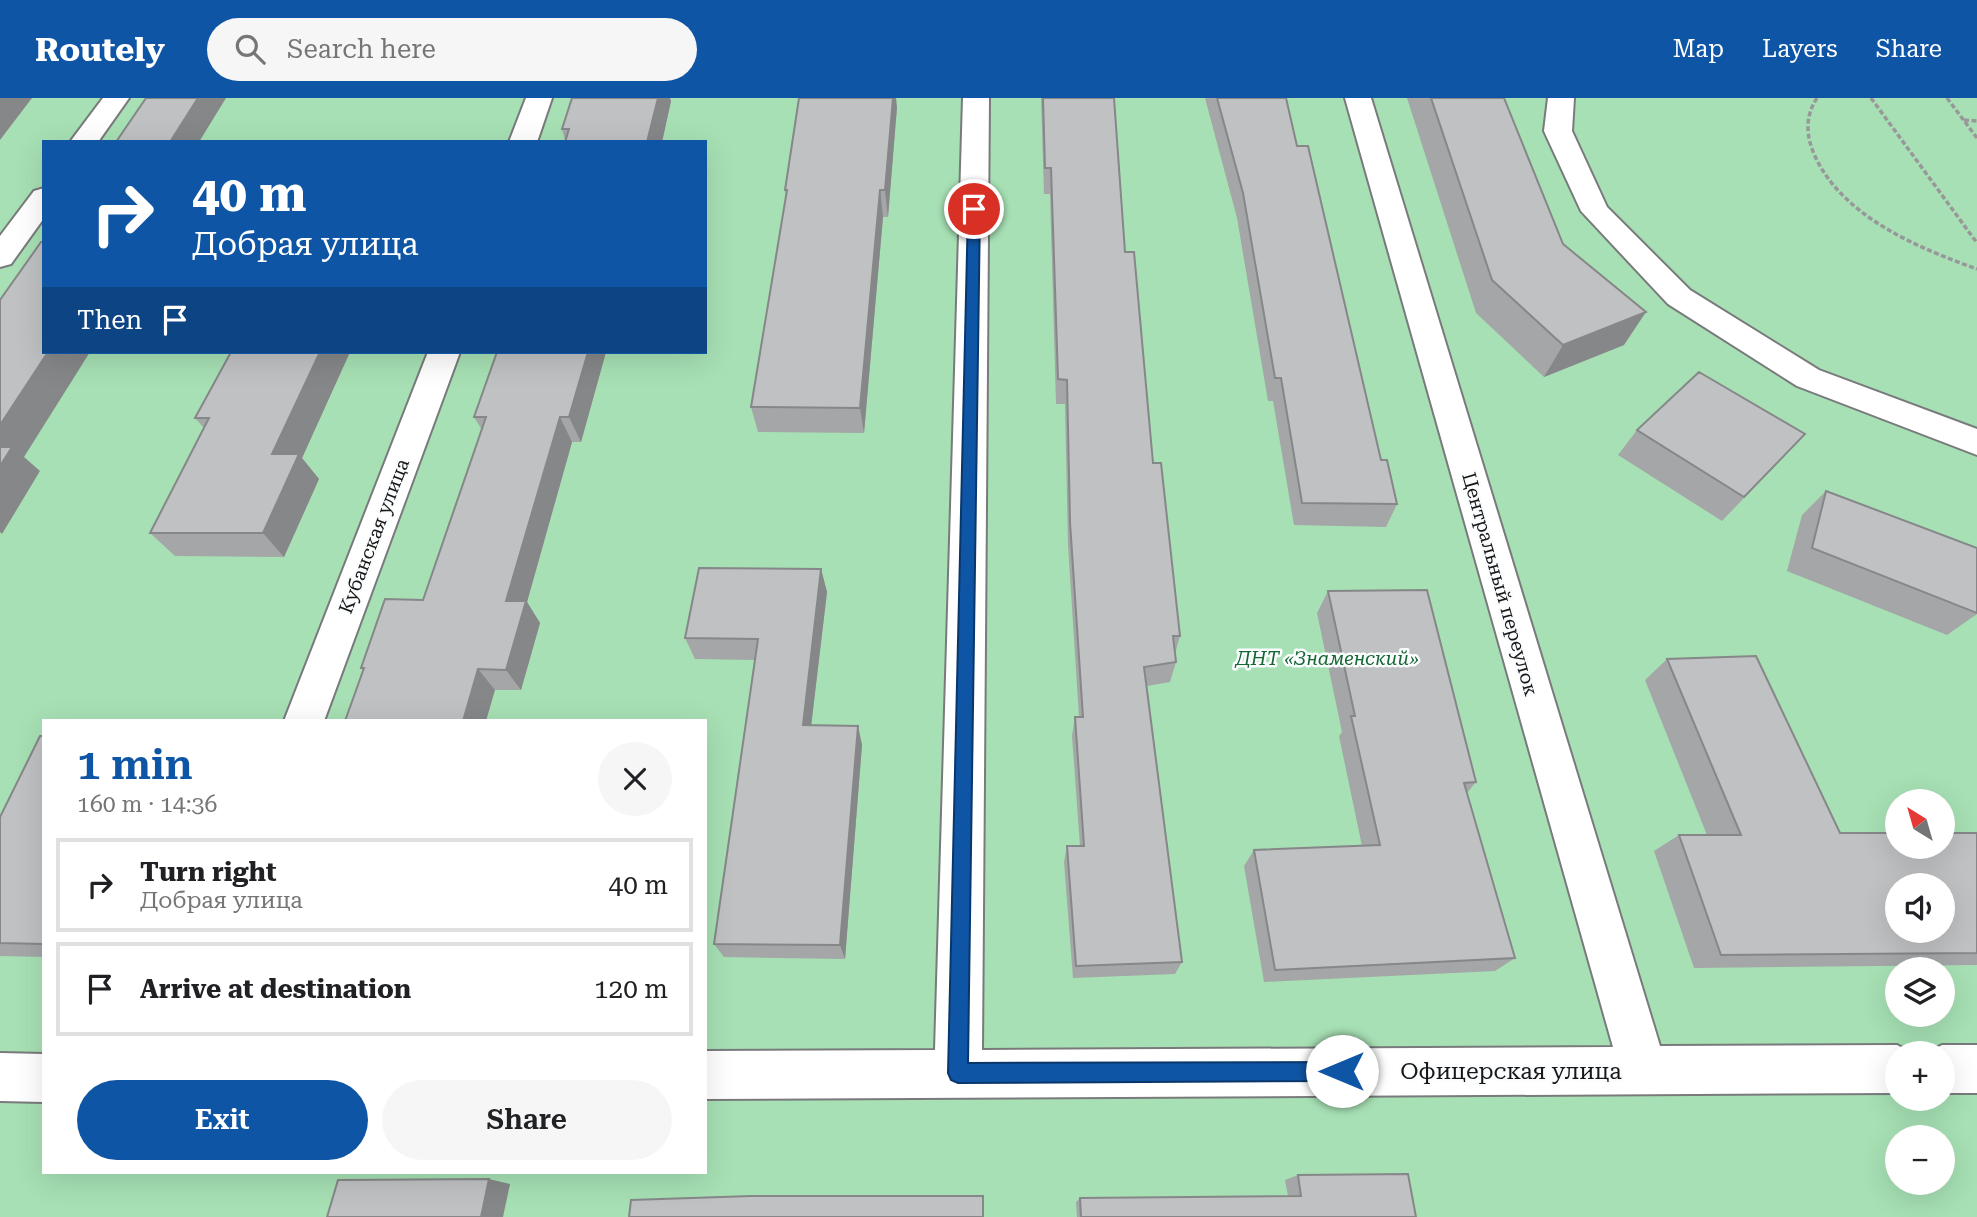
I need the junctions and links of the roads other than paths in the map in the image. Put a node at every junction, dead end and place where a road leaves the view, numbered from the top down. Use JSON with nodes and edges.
{"nodes":[{"id":1,"x":116,"y":98,"type":"edge"},
{"id":2,"x":540,"y":98,"type":"edge"},
{"id":3,"x":976,"y":98,"type":"edge"},
{"id":4,"x":1358,"y":98,"type":"edge"},
{"id":5,"x":1561,"y":98,"type":"edge"},
{"id":6,"x":85,"y":140,"type":"edge"},
{"id":7,"x":524,"y":140,"type":"edge"},
{"id":8,"x":42,"y":200,"type":"edge"},
{"id":9,"x":0,"y":257,"type":"edge"},
{"id":10,"x":443,"y":354,"type":"edge"},
{"id":11,"x":1977,"y":442,"type":"edge"},
{"id":12,"x":305,"y":719,"type":"edge"},
{"id":13,"x":1885,"y":1069,"type":"edge"},
{"id":14,"x":1955,"y":1069,"type":"edge"},
{"id":15,"x":1977,"y":1069,"type":"edge"},
{"id":16,"x":1643,"y":1070,"type":"junction"},
{"id":17,"x":958,"y":1073,"type":"junction"},
{"id":18,"x":707,"y":1075,"type":"edge"},
{"id":19,"x":0,"y":1077,"type":"edge"},
{"id":20,"x":42,"y":1078,"type":"edge"}],
"edges":[{"from":1,"to":6,"type":"street"},
{"from":2,"to":7,"type":"street"},
{"from":3,"to":17,"type":"street"},
{"from":4,"to":16,"type":"street","name":"Центральный переулок"},
{"from":5,"to":11,"type":"street"},
{"from":8,"to":9,"type":"street"},
{"from":10,"to":12,"type":"street","name":"Кубанская улица"},
{"from":13,"to":16,"type":"street","name":"Офицерская улица"},
{"from":14,"to":15,"type":"street"},
{"from":16,"to":17,"type":"street","name":"Офицерская улица"},
{"from":17,"to":18,"type":"street","name":"Офицерская улица"},
{"from":19,"to":20,"type":"street"}]}
